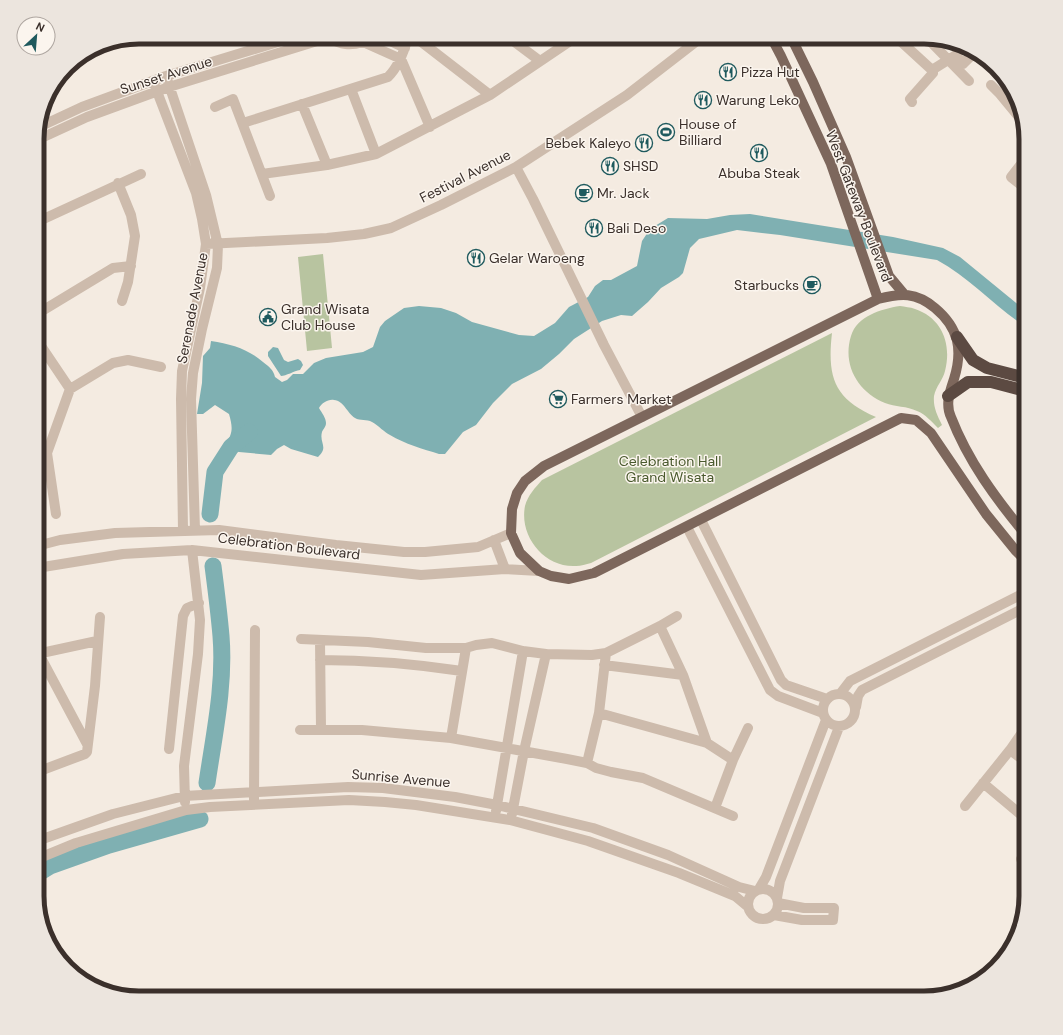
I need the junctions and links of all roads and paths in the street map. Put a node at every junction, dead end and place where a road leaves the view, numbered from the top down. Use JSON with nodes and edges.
{"nodes":[{"id":1,"x":271,"y":44,"type":"edge"},
{"id":2,"x":310,"y":44,"type":"edge"},
{"id":3,"x":339,"y":44,"type":"edge"},
{"id":4,"x":356,"y":44,"type":"edge"},
{"id":5,"x":373,"y":44,"type":"edge"},
{"id":6,"x":397,"y":44,"type":"edge"},
{"id":7,"x":406,"y":44,"type":"edge"},
{"id":8,"x":424,"y":44,"type":"edge"},
{"id":9,"x":517,"y":44,"type":"edge"},
{"id":10,"x":566,"y":44,"type":"edge"},
{"id":11,"x":693,"y":44,"type":"edge"},
{"id":12,"x":775,"y":44,"type":"edge"},
{"id":13,"x":794,"y":44,"type":"edge"},
{"id":14,"x":904,"y":44,"type":"edge"},
{"id":15,"x":933,"y":44,"type":"edge"},
{"id":16,"x":405,"y":48,"type":"junction"},
{"id":17,"x":971,"y":56,"type":"edge"},
{"id":18,"x":401,"y":59,"type":"junction"},
{"id":19,"x":948,"y":60,"type":"junction"},
{"id":20,"x":540,"y":61,"type":"junction"},
{"id":21,"x":932,"y":70,"type":"junction"},
{"id":22,"x":166,"y":76,"type":"junction"},
{"id":23,"x":154,"y":81,"type":"junction"},
{"id":24,"x":969,"y":81,"type":"dead end"},
{"id":25,"x":991,"y":85,"type":"dead end"},
{"id":26,"x":169,"y":87,"type":"junction"},
{"id":27,"x":351,"y":89,"type":"junction"},
{"id":28,"x":1005,"y":89,"type":"edge"},
{"id":29,"x":157,"y":91,"type":"junction"},
{"id":30,"x":1000,"y":94,"type":"junction"},
{"id":31,"x":490,"y":95,"type":"junction"},
{"id":32,"x":912,"y":102,"type":"dead end"},
{"id":33,"x":302,"y":104,"type":"junction"},
{"id":34,"x":215,"y":107,"type":"dead end"},
{"id":35,"x":74,"y":111,"type":"junction"},
{"id":36,"x":1016,"y":113,"type":"edge"},
{"id":37,"x":78,"y":121,"type":"junction"},
{"id":38,"x":242,"y":123,"type":"junction"},
{"id":39,"x":45,"y":124,"type":"edge"},
{"id":40,"x":430,"y":126,"type":"junction"},
{"id":41,"x":44,"y":137,"type":"edge"},
{"id":42,"x":376,"y":154,"type":"junction"},
{"id":43,"x":846,"y":156,"type":"junction"},
{"id":44,"x":831,"y":164,"type":"junction"},
{"id":45,"x":327,"y":165,"type":"junction"},
{"id":46,"x":516,"y":167,"type":"junction"},
{"id":47,"x":1019,"y":167,"type":"edge"},
{"id":48,"x":141,"y":174,"type":"dead end"},
{"id":49,"x":262,"y":174,"type":"junction"},
{"id":50,"x":1019,"y":183,"type":"edge"},
{"id":51,"x":118,"y":184,"type":"junction"},
{"id":52,"x":270,"y":196,"type":"dead end"},
{"id":53,"x":44,"y":219,"type":"edge"},
{"id":54,"x":206,"y":244,"type":"junction"},
{"id":55,"x":218,"y":245,"type":"junction"},
{"id":56,"x":130,"y":266,"type":"junction"},
{"id":57,"x":904,"y":294,"type":"junction"},
{"id":58,"x":878,"y":299,"type":"junction"},
{"id":59,"x":122,"y":301,"type":"dead end"},
{"id":60,"x":44,"y":310,"type":"edge"},
{"id":61,"x":957,"y":337,"type":"junction"},
{"id":62,"x":44,"y":350,"type":"edge"},
{"id":63,"x":161,"y":367,"type":"dead end"},
{"id":64,"x":1019,"y":376,"type":"edge"},
{"id":65,"x":70,"y":389,"type":"junction"},
{"id":66,"x":1019,"y":389,"type":"edge"},
{"id":67,"x":948,"y":396,"type":"junction"},
{"id":68,"x":642,"y":418,"type":"junction"},
{"id":69,"x":56,"y":514,"type":"dead end"},
{"id":70,"x":701,"y":520,"type":"junction"},
{"id":71,"x":687,"y":527,"type":"junction"},
{"id":72,"x":1019,"y":527,"type":"edge"},
{"id":73,"x":183,"y":530,"type":"junction"},
{"id":74,"x":195,"y":530,"type":"junction"},
{"id":75,"x":511,"y":533,"type":"junction"},
{"id":76,"x":494,"y":540,"type":"junction"},
{"id":77,"x":44,"y":544,"type":"edge"},
{"id":78,"x":192,"y":550,"type":"junction"},
{"id":79,"x":1019,"y":554,"type":"edge"},
{"id":80,"x":44,"y":567,"type":"edge"},
{"id":81,"x":505,"y":569,"type":"junction"},
{"id":82,"x":539,"y":571,"type":"junction"},
{"id":83,"x":1019,"y":596,"type":"edge"},
{"id":84,"x":198,"y":603,"type":"junction"},
{"id":85,"x":1019,"y":611,"type":"edge"},
{"id":86,"x":677,"y":616,"type":"dead end"},
{"id":87,"x":100,"y":617,"type":"dead end"},
{"id":88,"x":660,"y":626,"type":"junction"},
{"id":89,"x":255,"y":630,"type":"dead end"},
{"id":90,"x":301,"y":639,"type":"dead end"},
{"id":91,"x":320,"y":640,"type":"junction"},
{"id":92,"x":98,"y":642,"type":"junction"},
{"id":93,"x":466,"y":648,"type":"junction"},
{"id":94,"x":523,"y":651,"type":"junction"},
{"id":95,"x":44,"y":653,"type":"edge"},
{"id":96,"x":606,"y":653,"type":"junction"},
{"id":97,"x":546,"y":654,"type":"junction"},
{"id":98,"x":320,"y":660,"type":"junction"},
{"id":99,"x":44,"y":665,"type":"edge"},
{"id":100,"x":604,"y":665,"type":"junction"},
{"id":101,"x":462,"y":671,"type":"junction"},
{"id":102,"x":683,"y":675,"type":"junction"},
{"id":103,"x":840,"y":694,"type":"junction"},
{"id":104,"x":827,"y":699,"type":"junction"},
{"id":105,"x":856,"y":707,"type":"junction"},
{"id":106,"x":599,"y":713,"type":"junction"},
{"id":107,"x":824,"y":717,"type":"junction"},
{"id":108,"x":839,"y":727,"type":"junction"},
{"id":109,"x":748,"y":728,"type":"dead end"},
{"id":110,"x":300,"y":730,"type":"dead end"},
{"id":111,"x":321,"y":730,"type":"junction"},
{"id":112,"x":1019,"y":737,"type":"edge"},
{"id":113,"x":451,"y":738,"type":"junction"},
{"id":114,"x":707,"y":743,"type":"junction"},
{"id":115,"x":87,"y":744,"type":"junction"},
{"id":116,"x":506,"y":748,"type":"junction"},
{"id":117,"x":169,"y":749,"type":"dead end"},
{"id":118,"x":1010,"y":750,"type":"junction"},
{"id":119,"x":524,"y":751,"type":"junction"},
{"id":120,"x":1019,"y":757,"type":"edge"},
{"id":121,"x":733,"y":760,"type":"junction"},
{"id":122,"x":586,"y":763,"type":"junction"},
{"id":123,"x":44,"y":769,"type":"edge"},
{"id":124,"x":983,"y":783,"type":"junction"},
{"id":125,"x":254,"y":793,"type":"junction"},
{"id":126,"x":184,"y":796,"type":"junction"},
{"id":127,"x":497,"y":805,"type":"junction"},
{"id":128,"x":254,"y":806,"type":"junction"},
{"id":129,"x":965,"y":806,"type":"dead end"},
{"id":130,"x":513,"y":808,"type":"junction"},
{"id":131,"x":715,"y":808,"type":"junction"},
{"id":132,"x":186,"y":810,"type":"junction"},
{"id":133,"x":1019,"y":813,"type":"edge"},
{"id":134,"x":733,"y":816,"type":"dead end"},
{"id":135,"x":494,"y":818,"type":"junction"},
{"id":136,"x":510,"y":820,"type":"junction"},
{"id":137,"x":44,"y":839,"type":"edge"},
{"id":138,"x":44,"y":856,"type":"edge"},
{"id":139,"x":757,"y":890,"type":"junction"},
{"id":140,"x":778,"y":900,"type":"junction"},
{"id":141,"x":747,"y":906,"type":"junction"},
{"id":142,"x":774,"y":915,"type":"junction"}],
"edges":[{"from":1,"to":22,"type":"street","name":"Sunset Avenue"},
{"from":2,"to":26,"type":"street","name":"Sunset Avenue"},
{"from":3,"to":4,"type":"street"},
{"from":5,"to":18,"type":"street"},
{"from":6,"to":16,"type":"street"},
{"from":7,"to":16,"type":"street"},
{"from":8,"to":31,"type":"street"},
{"from":9,"to":20,"type":"street"},
{"from":10,"to":20,"type":"street"},
{"from":11,"to":46,"type":"street","name":"Festival Avenue"},
{"from":12,"to":44,"type":"main road","name":"West Gateway Boulevard"},
{"from":13,"to":43,"type":"main road","name":"West Gateway Boulevard"},
{"from":14,"to":21,"type":"street"},
{"from":15,"to":19,"type":"street"},
{"from":16,"to":18,"type":"street"},
{"from":17,"to":19,"type":"street"},
{"from":18,"to":27,"type":"street"},
{"from":18,"to":40,"type":"street"},
{"from":19,"to":21,"type":"street"},
{"from":19,"to":24,"type":"street"},
{"from":20,"to":31,"type":"street"},
{"from":21,"to":32,"type":"street"},
{"from":22,"to":23,"type":"street","name":"Sunset Avenue"},
{"from":22,"to":26,"type":"street","name":"Serenade Avenue"},
{"from":23,"to":29,"type":"street","name":"Serenade Avenue"},
{"from":23,"to":35,"type":"street","name":"Sunset Avenue"},
{"from":25,"to":30,"type":"street"},
{"from":26,"to":29,"type":"street","name":"Sunset Avenue"},
{"from":26,"to":55,"type":"street","name":"Serenade Avenue"},
{"from":27,"to":33,"type":"street"},
{"from":27,"to":42,"type":"street"},
{"from":28,"to":30,"type":"street"},
{"from":29,"to":37,"type":"street","name":"Sunset Avenue"},
{"from":29,"to":54,"type":"street","name":"Serenade Avenue"},
{"from":30,"to":36,"type":"street"},
{"from":31,"to":40,"type":"street"},
{"from":33,"to":38,"type":"street"},
{"from":33,"to":45,"type":"street"},
{"from":34,"to":38,"type":"street"},
{"from":35,"to":37,"type":"street"},
{"from":35,"to":39,"type":"street","name":"Sunset Avenue"},
{"from":37,"to":41,"type":"street","name":"Sunset Avenue"},
{"from":38,"to":49,"type":"street"},
{"from":40,"to":42,"type":"street"},
{"from":42,"to":45,"type":"street"},
{"from":43,"to":44,"type":"main road"},
{"from":43,"to":57,"type":"main road","name":"West Gateway Boulevard"},
{"from":44,"to":58,"type":"main road","name":"West Gateway Boulevard"},
{"from":45,"to":49,"type":"street"},
{"from":46,"to":55,"type":"street","name":"Festival Avenue"},
{"from":46,"to":68,"type":"street"},
{"from":47,"to":50,"type":"street"},
{"from":48,"to":51,"type":"street"},
{"from":49,"to":52,"type":"street"},
{"from":51,"to":53,"type":"street"},
{"from":51,"to":56,"type":"street"},
{"from":54,"to":55,"type":"street","name":"Festival Avenue"},
{"from":54,"to":73,"type":"street","name":"Serenade Avenue"},
{"from":55,"to":74,"type":"street","name":"Serenade Avenue"},
{"from":56,"to":59,"type":"street"},
{"from":56,"to":60,"type":"street"},
{"from":57,"to":58,"type":"main road"},
{"from":57,"to":61,"type":"main road"},
{"from":58,"to":68,"type":"main road"},
{"from":61,"to":64,"type":"highway"},
{"from":61,"to":67,"type":"main road"},
{"from":62,"to":65,"type":"street"},
{"from":63,"to":65,"type":"street"},
{"from":65,"to":69,"type":"street"},
{"from":66,"to":67,"type":"highway"},
{"from":67,"to":72,"type":"main road"},
{"from":68,"to":75,"type":"main road"},
{"from":70,"to":71,"type":"main road"},
{"from":70,"to":79,"type":"main road"},
{"from":70,"to":104,"type":"street"},
{"from":71,"to":82,"type":"main road"},
{"from":71,"to":107,"type":"street"},
{"from":73,"to":74,"type":"street","name":"Celebration Boulevard"},
{"from":73,"to":77,"type":"street","name":"Celebration Boulevard"},
{"from":74,"to":76,"type":"street","name":"Celebration Boulevard"},
{"from":75,"to":76,"type":"street","name":"Celebration Boulevard"},
{"from":75,"to":82,"type":"main road"},
{"from":76,"to":81,"type":"street"},
{"from":78,"to":80,"type":"street","name":"Celebration Boulevard"},
{"from":78,"to":81,"type":"street","name":"Celebration Boulevard"},
{"from":78,"to":84,"type":"street"},
{"from":81,"to":82,"type":"street","name":"Celebration Boulevard"},
{"from":83,"to":103,"type":"street"},
{"from":84,"to":117,"type":"street"},
{"from":84,"to":126,"type":"street"},
{"from":85,"to":105,"type":"street"},
{"from":86,"to":88,"type":"street"},
{"from":87,"to":92,"type":"street"},
{"from":88,"to":96,"type":"street"},
{"from":88,"to":102,"type":"street"},
{"from":89,"to":125,"type":"street"},
{"from":90,"to":91,"type":"street"},
{"from":91,"to":93,"type":"street"},
{"from":91,"to":98,"type":"street"},
{"from":92,"to":95,"type":"street"},
{"from":92,"to":115,"type":"street"},
{"from":93,"to":94,"type":"street"},
{"from":93,"to":101,"type":"street"},
{"from":94,"to":97,"type":"street"},
{"from":94,"to":116,"type":"street"},
{"from":96,"to":97,"type":"street"},
{"from":96,"to":100,"type":"street"},
{"from":97,"to":119,"type":"street"},
{"from":98,"to":101,"type":"street"},
{"from":98,"to":111,"type":"street"},
{"from":99,"to":115,"type":"street"},
{"from":100,"to":102,"type":"street"},
{"from":100,"to":106,"type":"street"},
{"from":101,"to":113,"type":"street"},
{"from":102,"to":114,"type":"street"},
{"from":103,"to":104,"type":"street"},
{"from":103,"to":105,"type":"street"},
{"from":104,"to":107,"type":"street"},
{"from":105,"to":108,"type":"street"},
{"from":106,"to":114,"type":"street"},
{"from":106,"to":122,"type":"street"},
{"from":107,"to":108,"type":"street"},
{"from":107,"to":139,"type":"street"},
{"from":108,"to":140,"type":"street"},
{"from":109,"to":121,"type":"street"},
{"from":110,"to":111,"type":"street"},
{"from":111,"to":113,"type":"street"},
{"from":112,"to":118,"type":"street"},
{"from":113,"to":116,"type":"street"},
{"from":114,"to":121,"type":"street"},
{"from":115,"to":123,"type":"street"},
{"from":116,"to":119,"type":"street"},
{"from":116,"to":127,"type":"street"},
{"from":118,"to":120,"type":"street"},
{"from":118,"to":124,"type":"street"},
{"from":119,"to":122,"type":"street"},
{"from":119,"to":130,"type":"street"},
{"from":121,"to":131,"type":"street"},
{"from":122,"to":131,"type":"street"},
{"from":124,"to":129,"type":"street"},
{"from":124,"to":133,"type":"street"},
{"from":125,"to":126,"type":"street","name":"Sunrise Avenue"},
{"from":125,"to":127,"type":"street","name":"Sunrise Avenue"},
{"from":125,"to":128,"type":"street"},
{"from":126,"to":132,"type":"street"},
{"from":126,"to":137,"type":"street","name":"Sunrise Avenue"},
{"from":127,"to":130,"type":"street","name":"Sunrise Avenue"},
{"from":127,"to":135,"type":"street"},
{"from":128,"to":132,"type":"street","name":"Sunrise Avenue"},
{"from":128,"to":135,"type":"street","name":"Sunrise Avenue"},
{"from":130,"to":136,"type":"street"},
{"from":130,"to":139,"type":"street","name":"Sunrise Avenue"},
{"from":131,"to":134,"type":"street"},
{"from":132,"to":138,"type":"street","name":"Sunrise Avenue"},
{"from":135,"to":136,"type":"street","name":"Sunrise Avenue"},
{"from":136,"to":141,"type":"street","name":"Sunrise Avenue"},
{"from":139,"to":140,"type":"street"},
{"from":139,"to":141,"type":"street"},
{"from":140,"to":142,"type":"street"},
{"from":140,"to":142,"type":"street"},
{"from":141,"to":142,"type":"street"}]}
